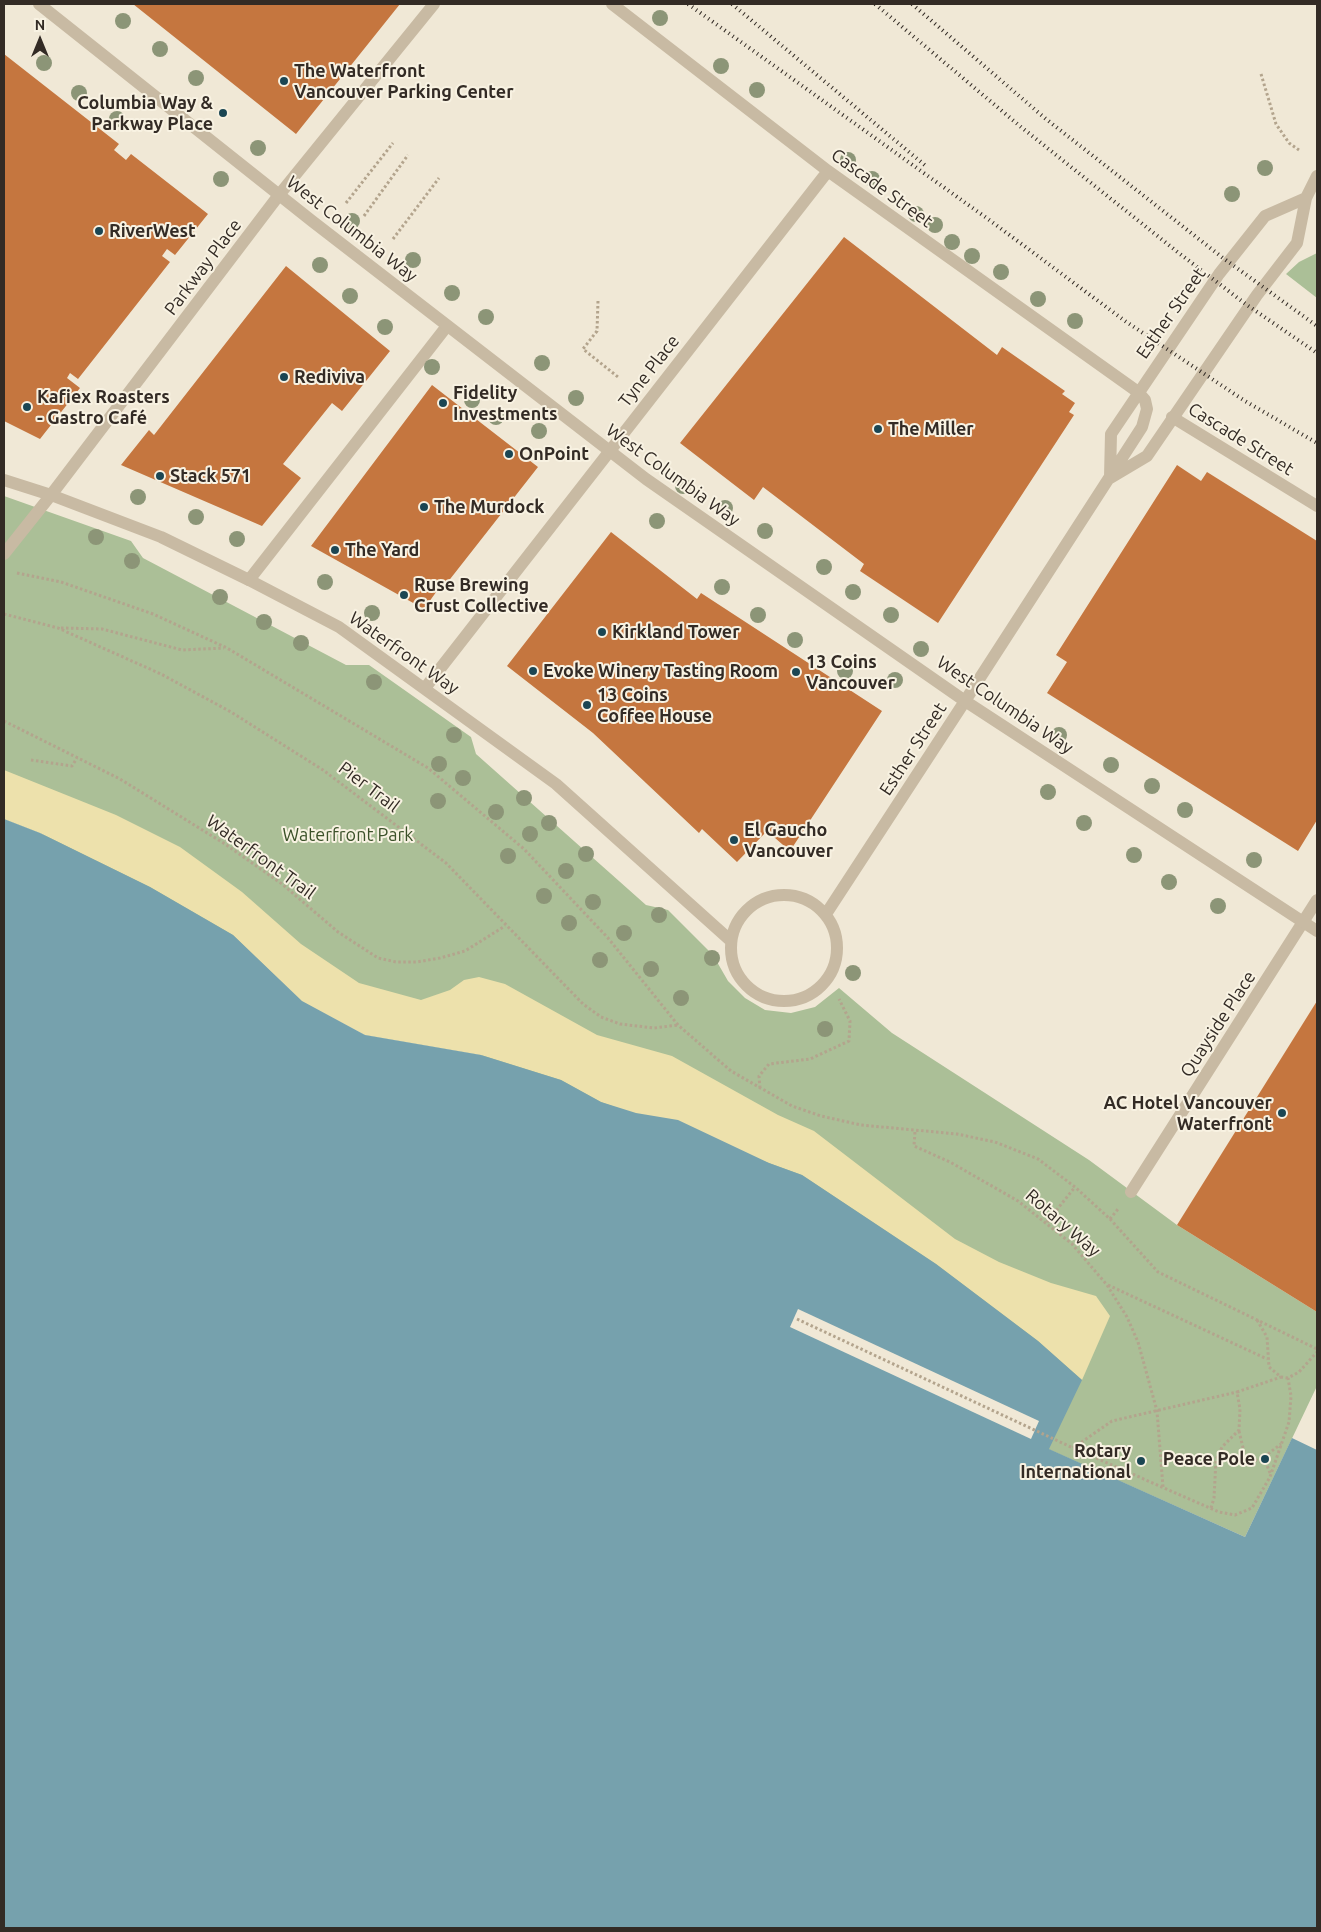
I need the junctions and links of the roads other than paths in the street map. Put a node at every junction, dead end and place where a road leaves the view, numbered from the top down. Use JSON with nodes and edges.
{"nodes":[{"id":1,"x":39,"y":4,"type":"edge"},
{"id":2,"x":434,"y":4,"type":"edge"},
{"id":3,"x":612,"y":4,"type":"edge"},
{"id":4,"x":828,"y":171,"type":"junction"},
{"id":5,"x":1317,"y":176,"type":"edge"},
{"id":6,"x":279,"y":195,"type":"junction"},
{"id":7,"x":1306,"y":198,"type":"junction"},
{"id":8,"x":1317,"y":206,"type":"edge"},
{"id":9,"x":447,"y":326,"type":"junction"},
{"id":10,"x":1138,"y":392,"type":"junction"},
{"id":11,"x":1172,"y":417,"type":"junction"},
{"id":12,"x":608,"y":452,"type":"junction"},
{"id":13,"x":1110,"y":478,"type":"junction"},
{"id":14,"x":4,"y":480,"type":"edge"},
{"id":15,"x":51,"y":495,"type":"junction"},
{"id":16,"x":1317,"y":506,"type":"edge"},
{"id":17,"x":4,"y":554,"type":"edge"},
{"id":18,"x":250,"y":580,"type":"junction"},
{"id":19,"x":425,"y":688,"type":"junction"},
{"id":20,"x":965,"y":701,"type":"junction"},
{"id":21,"x":1317,"y":900,"type":"edge"},
{"id":22,"x":826,"y":914,"type":"junction"},
{"id":23,"x":1304,"y":922,"type":"junction"},
{"id":24,"x":1317,"y":932,"type":"edge"},
{"id":25,"x":731,"y":941,"type":"junction"},
{"id":26,"x":1131,"y":1192,"type":"dead end"}],
"edges":[{"from":1,"to":6,"type":"street","name":"West Columbia Way"},
{"from":2,"to":6,"type":"street","name":"Parkway Place"},
{"from":3,"to":4,"type":"street","name":"Cascade Street"},
{"from":4,"to":10,"type":"street","name":"Cascade Street"},
{"from":4,"to":12,"type":"street","name":"Tyne Place"},
{"from":5,"to":7,"type":"street","name":"Esther Street"},
{"from":6,"to":9,"type":"street","name":"West Columbia Way"},
{"from":6,"to":15,"type":"street","name":"Parkway Place"},
{"from":7,"to":8,"type":"street"},
{"from":7,"to":10,"type":"street","name":"Esther Street"},
{"from":7,"to":11,"type":"street","name":"Esther Street"},
{"from":9,"to":12,"type":"street","name":"West Columbia Way"},
{"from":9,"to":18,"type":"street"},
{"from":10,"to":13,"type":"street","name":"Esther Street"},
{"from":10,"to":13,"type":"street"},
{"from":11,"to":13,"type":"street","name":"Esther Street"},
{"from":11,"to":16,"type":"street","name":"Cascade Street"},
{"from":12,"to":19,"type":"street","name":"Tyne Place"},
{"from":12,"to":20,"type":"street","name":"West Columbia Way"},
{"from":13,"to":20,"type":"street","name":"Esther Street"},
{"from":14,"to":15,"type":"street","name":"Waterfront Way"},
{"from":15,"to":17,"type":"street","name":"Parkway Place"},
{"from":15,"to":18,"type":"street","name":"Waterfront Way"},
{"from":18,"to":19,"type":"street","name":"Waterfront Way"},
{"from":19,"to":25,"type":"street","name":"Waterfront Way"},
{"from":20,"to":22,"type":"street","name":"Esther Street"},
{"from":20,"to":23,"type":"street","name":"West Columbia Way"},
{"from":21,"to":23,"type":"street","name":"Quayside Place"},
{"from":22,"to":25,"type":"street"},
{"from":22,"to":25,"type":"street"},
{"from":23,"to":24,"type":"street","name":"West Columbia Way"},
{"from":23,"to":26,"type":"street","name":"Quayside Place"}]}
